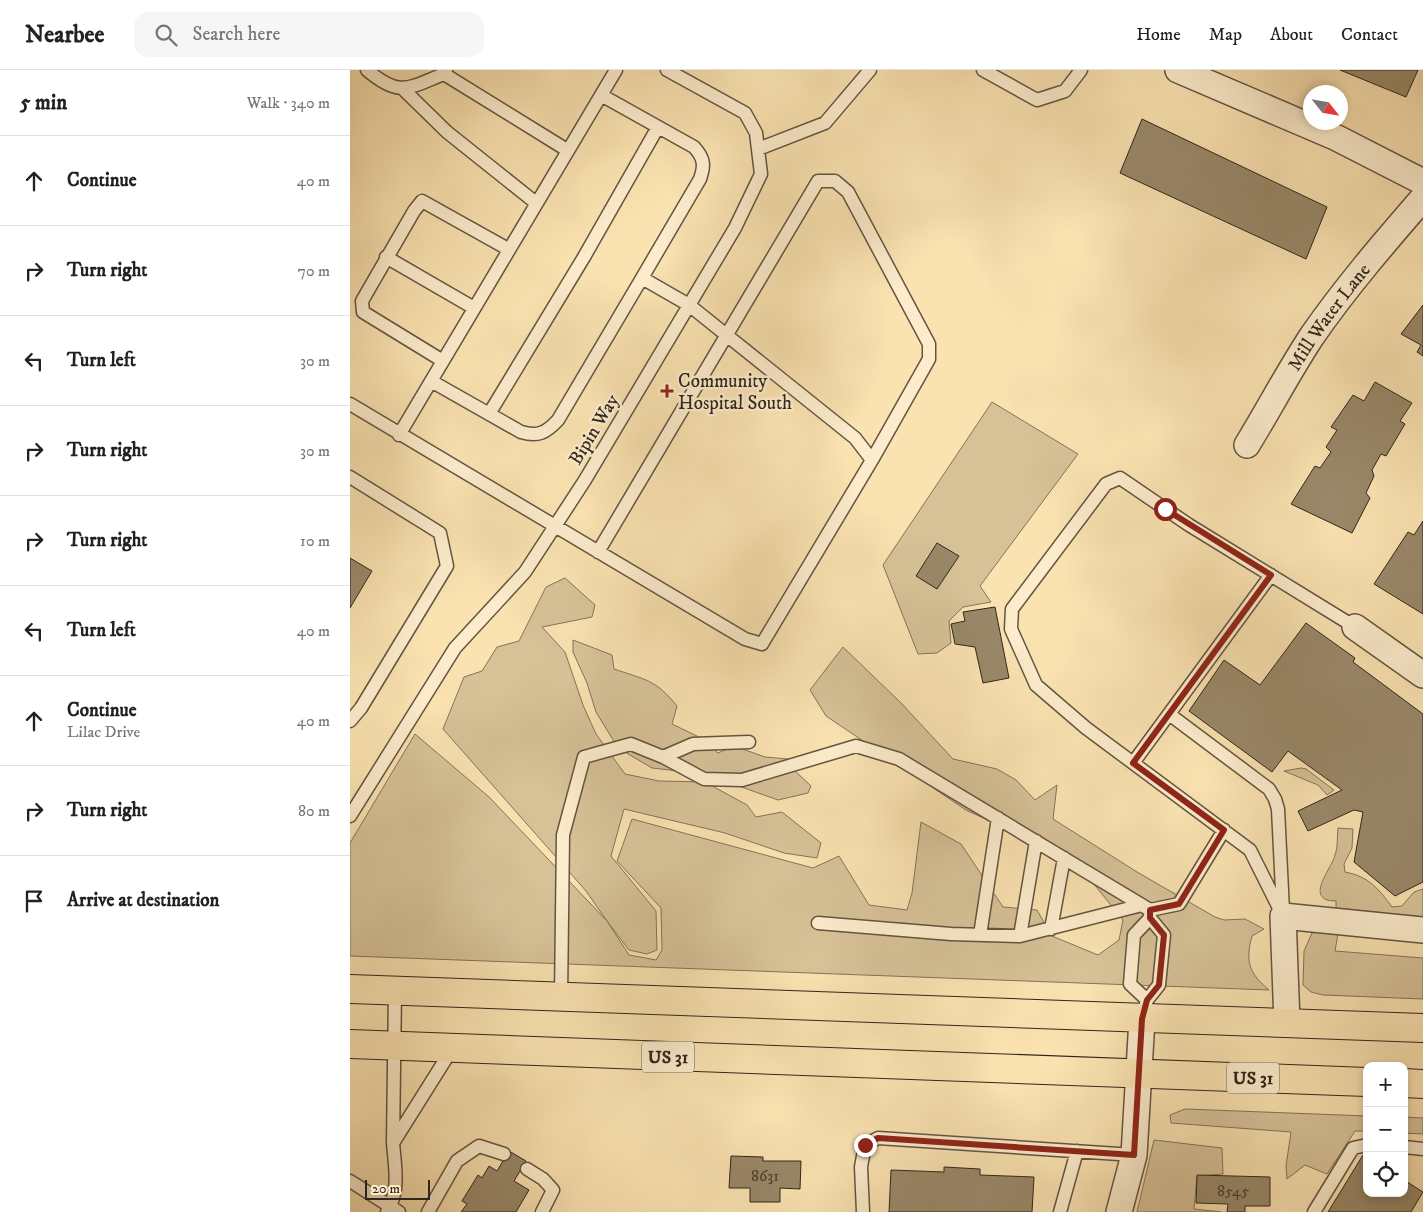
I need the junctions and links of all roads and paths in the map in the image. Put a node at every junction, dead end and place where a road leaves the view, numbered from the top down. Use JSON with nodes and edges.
{"nodes":[{"id":1,"x":368,"y":70,"type":"edge"},
{"id":2,"x":616,"y":70,"type":"edge"},
{"id":3,"x":666,"y":70,"type":"edge"},
{"id":4,"x":870,"y":70,"type":"edge"},
{"id":5,"x":983,"y":70,"type":"edge"},
{"id":6,"x":1081,"y":70,"type":"edge"},
{"id":7,"x":1178,"y":70,"type":"edge"},
{"id":8,"x":445,"y":72,"type":"edge"},
{"id":9,"x":404,"y":90,"type":"junction"},
{"id":10,"x":601,"y":94,"type":"junction"},
{"id":11,"x":658,"y":127,"type":"junction"},
{"id":12,"x":758,"y":149,"type":"junction"},
{"id":13,"x":567,"y":150,"type":"junction"},
{"id":14,"x":1423,"y":182,"type":"edge"},
{"id":15,"x":1423,"y":198,"type":"edge"},
{"id":16,"x":536,"y":203,"type":"junction"},
{"id":17,"x":508,"y":249,"type":"junction"},
{"id":18,"x":386,"y":258,"type":"junction"},
{"id":19,"x":642,"y":278,"type":"junction"},
{"id":20,"x":689,"y":305,"type":"junction"},
{"id":21,"x":474,"y":308,"type":"junction"},
{"id":22,"x":726,"y":335,"type":"junction"},
{"id":23,"x":443,"y":361,"type":"junction"},
{"id":24,"x":431,"y":382,"type":"junction"},
{"id":25,"x":350,"y":404,"type":"edge"},
{"id":26,"x":489,"y":414,"type":"junction"},
{"id":27,"x":399,"y":434,"type":"junction"},
{"id":28,"x":1247,"y":445,"type":"dead end"},
{"id":29,"x":872,"y":460,"type":"junction"},
{"id":30,"x":350,"y":477,"type":"edge"},
{"id":31,"x":554,"y":527,"type":"junction"},
{"id":32,"x":598,"y":552,"type":"junction"},
{"id":33,"x":1271,"y":575,"type":"junction"},
{"id":34,"x":1355,"y":627,"type":"joint"},
{"id":35,"x":1423,"y":676,"type":"edge"},
{"id":36,"x":1169,"y":714,"type":"junction"},
{"id":37,"x":350,"y":721,"type":"edge"},
{"id":38,"x":749,"y":742,"type":"dead end"},
{"id":39,"x":663,"y":757,"type":"junction"},
{"id":40,"x":1133,"y":763,"type":"junction"},
{"id":41,"x":350,"y":816,"type":"edge"},
{"id":42,"x":998,"y":818,"type":"junction"},
{"id":43,"x":1224,"y":830,"type":"junction"},
{"id":44,"x":1036,"y":841,"type":"junction"},
{"id":45,"x":1064,"y":858,"type":"junction"},
{"id":46,"x":1147,"y":911,"type":"junction"},
{"id":47,"x":1284,"y":916,"type":"junction"},
{"id":48,"x":818,"y":924,"type":"dead end"},
{"id":49,"x":1051,"y":929,"type":"junction"},
{"id":50,"x":1423,"y":930,"type":"edge"},
{"id":51,"x":980,"y":935,"type":"junction"},
{"id":52,"x":1020,"y":936,"type":"junction"},
{"id":53,"x":350,"y":989,"type":"edge"},
{"id":54,"x":395,"y":991,"type":"junction"},
{"id":55,"x":561,"y":997,"type":"junction"},
{"id":56,"x":1145,"y":1009,"type":"junction"},
{"id":57,"x":1287,"y":1023,"type":"junction"},
{"id":58,"x":1423,"y":1028,"type":"edge"},
{"id":59,"x":350,"y":1044,"type":"edge"},
{"id":60,"x":394,"y":1046,"type":"junction"},
{"id":61,"x":452,"y":1049,"type":"junction"},
{"id":62,"x":1139,"y":1075,"type":"junction"},
{"id":63,"x":1363,"y":1082,"type":"edge"},
{"id":64,"x":1408,"y":1083,"type":"edge"},
{"id":65,"x":1423,"y":1084,"type":"edge"},
{"id":66,"x":393,"y":1143,"type":"junction"},
{"id":67,"x":1363,"y":1146,"type":"edge"},
{"id":68,"x":1408,"y":1147,"type":"edge"},
{"id":69,"x":1423,"y":1149,"type":"edge"},
{"id":70,"x":1077,"y":1151,"type":"junction"},
{"id":71,"x":504,"y":1154,"type":"dead end"},
{"id":72,"x":1134,"y":1155,"type":"junction"},
{"id":73,"x":527,"y":1169,"type":"dead end"},
{"id":74,"x":350,"y":1181,"type":"edge"},
{"id":75,"x":392,"y":1210,"type":"edge"},
{"id":76,"x":428,"y":1212,"type":"edge"},
{"id":77,"x":542,"y":1212,"type":"edge"},
{"id":78,"x":863,"y":1212,"type":"edge"},
{"id":79,"x":1060,"y":1212,"type":"edge"},
{"id":80,"x":1119,"y":1212,"type":"edge"},
{"id":81,"x":1314,"y":1212,"type":"edge"}],
"edges":[{"from":1,"to":9,"type":"lane"},
{"from":2,"to":10,"type":"lane"},
{"from":3,"to":12,"type":"lane","name":"Bipin Way"},
{"from":4,"to":12,"type":"lane"},
{"from":5,"to":6,"type":"lane"},
{"from":7,"to":14,"type":"street"},
{"from":8,"to":9,"type":"lane"},
{"from":8,"to":13,"type":"lane"},
{"from":9,"to":16,"type":"lane"},
{"from":10,"to":11,"type":"lane"},
{"from":10,"to":13,"type":"lane"},
{"from":11,"to":19,"type":"lane"},
{"from":11,"to":26,"type":"lane"},
{"from":12,"to":20,"type":"lane","name":"Bipin Way"},
{"from":13,"to":16,"type":"lane"},
{"from":15,"to":28,"type":"street","name":"Mill Water Lane"},
{"from":16,"to":17,"type":"lane"},
{"from":17,"to":18,"type":"lane"},
{"from":17,"to":21,"type":"lane"},
{"from":18,"to":21,"type":"lane"},
{"from":18,"to":23,"type":"lane"},
{"from":19,"to":20,"type":"lane"},
{"from":19,"to":26,"type":"lane"},
{"from":20,"to":22,"type":"lane"},
{"from":20,"to":31,"type":"lane","name":"Bipin Way"},
{"from":21,"to":23,"type":"lane"},
{"from":22,"to":29,"type":"lane"},
{"from":22,"to":29,"type":"lane"},
{"from":22,"to":32,"type":"lane"},
{"from":23,"to":24,"type":"lane"},
{"from":24,"to":26,"type":"lane"},
{"from":24,"to":27,"type":"lane"},
{"from":25,"to":27,"type":"lane"},
{"from":27,"to":31,"type":"lane"},
{"from":29,"to":32,"type":"lane"},
{"from":30,"to":37,"type":"lane"},
{"from":31,"to":32,"type":"lane"},
{"from":31,"to":41,"type":"lane","name":"Bipin Way"},
{"from":33,"to":34,"type":"lane"},
{"from":33,"to":36,"type":"lane"},
{"from":33,"to":40,"type":"lane"},
{"from":34,"to":35,"type":"street"},
{"from":36,"to":40,"type":"lane"},
{"from":36,"to":47,"type":"lane"},
{"from":38,"to":39,"type":"lane"},
{"from":39,"to":42,"type":"lane"},
{"from":39,"to":55,"type":"lane"},
{"from":40,"to":43,"type":"lane"},
{"from":42,"to":44,"type":"lane"},
{"from":42,"to":51,"type":"lane"},
{"from":43,"to":46,"type":"lane"},
{"from":43,"to":47,"type":"lane"},
{"from":44,"to":45,"type":"lane"},
{"from":44,"to":52,"type":"lane"},
{"from":45,"to":46,"type":"lane"},
{"from":45,"to":49,"type":"lane"},
{"from":46,"to":49,"type":"lane"},
{"from":46,"to":56,"type":"lane"},
{"from":46,"to":56,"type":"lane"},
{"from":47,"to":50,"type":"street"},
{"from":47,"to":57,"type":"street"},
{"from":48,"to":51,"type":"lane"},
{"from":49,"to":52,"type":"lane"},
{"from":51,"to":52,"type":"lane"},
{"from":53,"to":54,"type":"main road"},
{"from":54,"to":55,"type":"main road"},
{"from":54,"to":60,"type":"lane"},
{"from":55,"to":56,"type":"main road"},
{"from":56,"to":57,"type":"main road"},
{"from":56,"to":62,"type":"street"},
{"from":57,"to":58,"type":"main road"},
{"from":59,"to":60,"type":"main road","number":"US 31"},
{"from":60,"to":61,"type":"main road","number":"US 31"},
{"from":60,"to":66,"type":"lane"},
{"from":61,"to":62,"type":"main road","number":"US 31"},
{"from":61,"to":66,"type":"lane"},
{"from":62,"to":63,"type":"main road","number":"US 31"},
{"from":62,"to":72,"type":"street"},
{"from":64,"to":65,"type":"main road"},
{"from":66,"to":75,"type":"lane"},
{"from":67,"to":81,"type":"lane"},
{"from":68,"to":69,"type":"lane"},
{"from":70,"to":72,"type":"lane"},
{"from":70,"to":78,"type":"lane"},
{"from":70,"to":79,"type":"lane"},
{"from":71,"to":76,"type":"lane"},
{"from":72,"to":80,"type":"street"},
{"from":73,"to":77,"type":"lane"},
{"from":74,"to":75,"type":"lane"}]}
